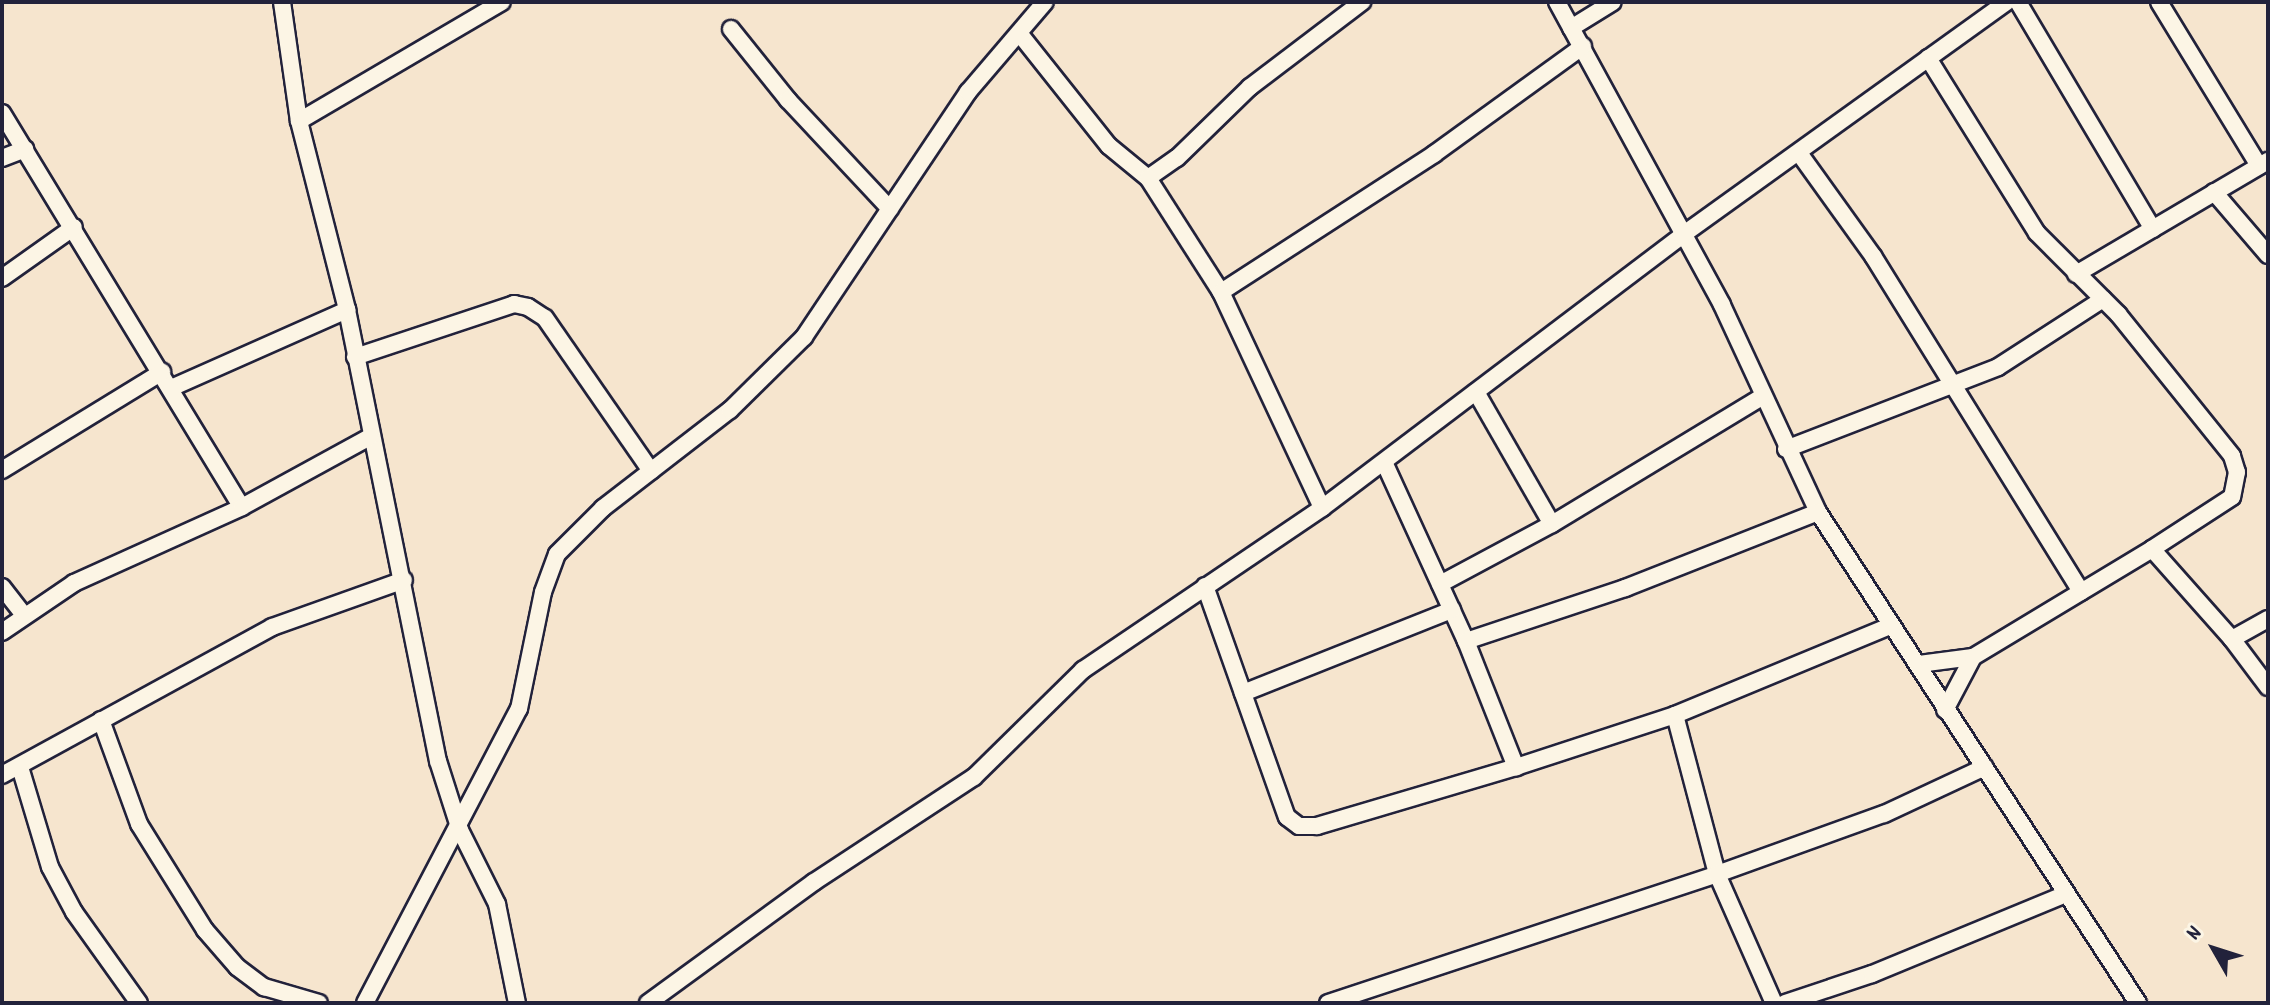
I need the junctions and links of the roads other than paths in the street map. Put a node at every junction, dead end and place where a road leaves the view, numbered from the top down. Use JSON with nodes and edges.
{"nodes":[{"id":1,"x":282,"y":2,"type":"edge"},
{"id":2,"x":502,"y":2,"type":"edge"},
{"id":3,"x":1045,"y":2,"type":"edge"},
{"id":4,"x":1362,"y":2,"type":"edge"},
{"id":5,"x":1557,"y":2,"type":"edge"},
{"id":6,"x":1613,"y":2,"type":"edge"},
{"id":7,"x":2007,"y":2,"type":"edge"},
{"id":8,"x":2018,"y":2,"type":"edge"},
{"id":9,"x":2159,"y":2,"type":"edge"},
{"id":10,"x":1571,"y":28,"type":"junction"},
{"id":11,"x":731,"y":29,"type":"dead end"},
{"id":12,"x":1019,"y":33,"type":"junction"},
{"id":13,"x":1583,"y":46,"type":"junction"},
{"id":14,"x":1928,"y":58,"type":"junction"},
{"id":15,"x":2,"y":113,"type":"edge"},
{"id":16,"x":299,"y":121,"type":"junction"},
{"id":17,"x":25,"y":149,"type":"junction"},
{"id":18,"x":1799,"y":153,"type":"junction"},
{"id":19,"x":2,"y":158,"type":"edge"},
{"id":20,"x":2264,"y":163,"type":"edge"},
{"id":21,"x":1148,"y":178,"type":"junction"},
{"id":22,"x":2214,"y":192,"type":"junction"},
{"id":23,"x":890,"y":209,"type":"junction"},
{"id":24,"x":74,"y":227,"type":"junction"},
{"id":25,"x":2153,"y":229,"type":"junction"},
{"id":26,"x":1681,"y":236,"type":"junction"},
{"id":27,"x":2268,"y":255,"type":"edge"},
{"id":28,"x":2076,"y":274,"type":"junction"},
{"id":29,"x":2,"y":278,"type":"edge"},
{"id":30,"x":1221,"y":292,"type":"junction"},
{"id":31,"x":2103,"y":299,"type":"junction"},
{"id":32,"x":347,"y":310,"type":"junction"},
{"id":33,"x":355,"y":357,"type":"junction"},
{"id":34,"x":162,"y":372,"type":"junction"},
{"id":35,"x":1949,"y":383,"type":"junction"},
{"id":36,"x":171,"y":388,"type":"junction"},
{"id":37,"x":1476,"y":392,"type":"junction"},
{"id":38,"x":1763,"y":396,"type":"junction"},
{"id":39,"x":370,"y":437,"type":"junction"},
{"id":40,"x":1786,"y":449,"type":"junction"},
{"id":41,"x":1384,"y":462,"type":"junction"},
{"id":42,"x":2,"y":470,"type":"edge"},
{"id":43,"x":651,"y":471,"type":"junction"},
{"id":44,"x":242,"y":507,"type":"junction"},
{"id":45,"x":1322,"y":508,"type":"junction"},
{"id":46,"x":1818,"y":512,"type":"junction"},
{"id":47,"x":1552,"y":524,"type":"junction"},
{"id":48,"x":2152,"y":549,"type":"junction"},
{"id":49,"x":404,"y":580,"type":"junction"},
{"id":50,"x":1440,"y":584,"type":"junction"},
{"id":51,"x":1205,"y":586,"type":"junction"},
{"id":52,"x":2,"y":587,"type":"edge"},
{"id":53,"x":2081,"y":592,"type":"junction"},
{"id":54,"x":1452,"y":610,"type":"junction"},
{"id":55,"x":24,"y":615,"type":"junction"},
{"id":56,"x":2268,"y":619,"type":"edge"},
{"id":57,"x":1890,"y":626,"type":"junction"},
{"id":58,"x":2,"y":632,"type":"edge"},
{"id":59,"x":2232,"y":639,"type":"junction"},
{"id":60,"x":1466,"y":641,"type":"junction"},
{"id":61,"x":1973,"y":657,"type":"junction"},
{"id":62,"x":1919,"y":664,"type":"junction"},
{"id":63,"x":2268,"y":687,"type":"edge"},
{"id":64,"x":1243,"y":693,"type":"junction"},
{"id":65,"x":1945,"y":710,"type":"junction"},
{"id":66,"x":1675,"y":715,"type":"junction"},
{"id":67,"x":101,"y":720,"type":"junction"},
{"id":68,"x":20,"y":767,"type":"junction"},
{"id":69,"x":1516,"y":767,"type":"junction"},
{"id":70,"x":1985,"y":767,"type":"junction"},
{"id":71,"x":2,"y":775,"type":"edge"},
{"id":72,"x":460,"y":830,"type":"junction"},
{"id":73,"x":1717,"y":874,"type":"junction"},
{"id":74,"x":2066,"y":894,"type":"junction"},
{"id":75,"x":139,"y":1003,"type":"edge"},
{"id":76,"x":319,"y":1003,"type":"edge"},
{"id":77,"x":365,"y":1003,"type":"edge"},
{"id":78,"x":517,"y":1003,"type":"edge"},
{"id":79,"x":648,"y":1003,"type":"edge"},
{"id":80,"x":1328,"y":1003,"type":"edge"},
{"id":81,"x":1774,"y":1003,"type":"edge"},
{"id":82,"x":1785,"y":1003,"type":"edge"},
{"id":83,"x":2138,"y":1003,"type":"edge"}],
"edges":[{"from":1,"to":16,"type":"street"},
{"from":2,"to":16,"type":"street"},
{"from":3,"to":12,"type":"street"},
{"from":4,"to":21,"type":"street"},
{"from":5,"to":10,"type":"street"},
{"from":6,"to":10,"type":"street"},
{"from":7,"to":14,"type":"street"},
{"from":8,"to":25,"type":"street"},
{"from":9,"to":20,"type":"street"},
{"from":10,"to":13,"type":"street"},
{"from":11,"to":23,"type":"street"},
{"from":12,"to":21,"type":"street"},
{"from":12,"to":23,"type":"street"},
{"from":13,"to":26,"type":"street"},
{"from":13,"to":30,"type":"street"},
{"from":14,"to":18,"type":"street"},
{"from":14,"to":28,"type":"street"},
{"from":15,"to":17,"type":"street"},
{"from":16,"to":32,"type":"street"},
{"from":17,"to":19,"type":"street"},
{"from":17,"to":24,"type":"street"},
{"from":18,"to":26,"type":"street"},
{"from":18,"to":35,"type":"street"},
{"from":20,"to":22,"type":"street"},
{"from":21,"to":30,"type":"street"},
{"from":22,"to":25,"type":"street"},
{"from":22,"to":27,"type":"street"},
{"from":23,"to":43,"type":"street"},
{"from":24,"to":29,"type":"street"},
{"from":24,"to":34,"type":"street"},
{"from":25,"to":28,"type":"street"},
{"from":26,"to":37,"type":"street"},
{"from":26,"to":38,"type":"street"},
{"from":28,"to":31,"type":"street"},
{"from":30,"to":45,"type":"street"},
{"from":31,"to":35,"type":"street"},
{"from":31,"to":48,"type":"street"},
{"from":32,"to":33,"type":"street"},
{"from":32,"to":36,"type":"street"},
{"from":33,"to":39,"type":"street"},
{"from":33,"to":43,"type":"street"},
{"from":34,"to":36,"type":"street"},
{"from":34,"to":42,"type":"street"},
{"from":35,"to":40,"type":"street"},
{"from":35,"to":53,"type":"street"},
{"from":36,"to":44,"type":"street"},
{"from":37,"to":41,"type":"street"},
{"from":37,"to":47,"type":"street"},
{"from":38,"to":40,"type":"street"},
{"from":38,"to":47,"type":"street"},
{"from":39,"to":44,"type":"street"},
{"from":39,"to":49,"type":"street"},
{"from":40,"to":46,"type":"street"},
{"from":41,"to":45,"type":"street"},
{"from":41,"to":50,"type":"street"},
{"from":43,"to":72,"type":"street"},
{"from":44,"to":55,"type":"street"},
{"from":45,"to":51,"type":"street"},
{"from":46,"to":57,"type":"street"},
{"from":46,"to":60,"type":"street"},
{"from":47,"to":50,"type":"street"},
{"from":48,"to":53,"type":"street"},
{"from":48,"to":59,"type":"street"},
{"from":49,"to":67,"type":"street"},
{"from":49,"to":72,"type":"street"},
{"from":50,"to":54,"type":"street"},
{"from":51,"to":64,"type":"street"},
{"from":51,"to":79,"type":"street"},
{"from":52,"to":55,"type":"street"},
{"from":53,"to":61,"type":"street"},
{"from":54,"to":60,"type":"street"},
{"from":54,"to":64,"type":"street"},
{"from":55,"to":58,"type":"street"},
{"from":56,"to":59,"type":"street"},
{"from":57,"to":62,"type":"street"},
{"from":57,"to":66,"type":"street"},
{"from":59,"to":63,"type":"street"},
{"from":60,"to":69,"type":"street"},
{"from":61,"to":62,"type":"street"},
{"from":61,"to":65,"type":"street"},
{"from":62,"to":65,"type":"street"},
{"from":64,"to":69,"type":"street"},
{"from":65,"to":70,"type":"street"},
{"from":66,"to":69,"type":"street"},
{"from":66,"to":73,"type":"street"},
{"from":67,"to":68,"type":"street"},
{"from":67,"to":76,"type":"street"},
{"from":68,"to":71,"type":"street"},
{"from":68,"to":75,"type":"street"},
{"from":70,"to":73,"type":"street"},
{"from":70,"to":74,"type":"street"},
{"from":72,"to":77,"type":"street"},
{"from":72,"to":78,"type":"street"},
{"from":73,"to":80,"type":"street"},
{"from":73,"to":81,"type":"street"},
{"from":74,"to":82,"type":"street"},
{"from":74,"to":83,"type":"street"}]}
